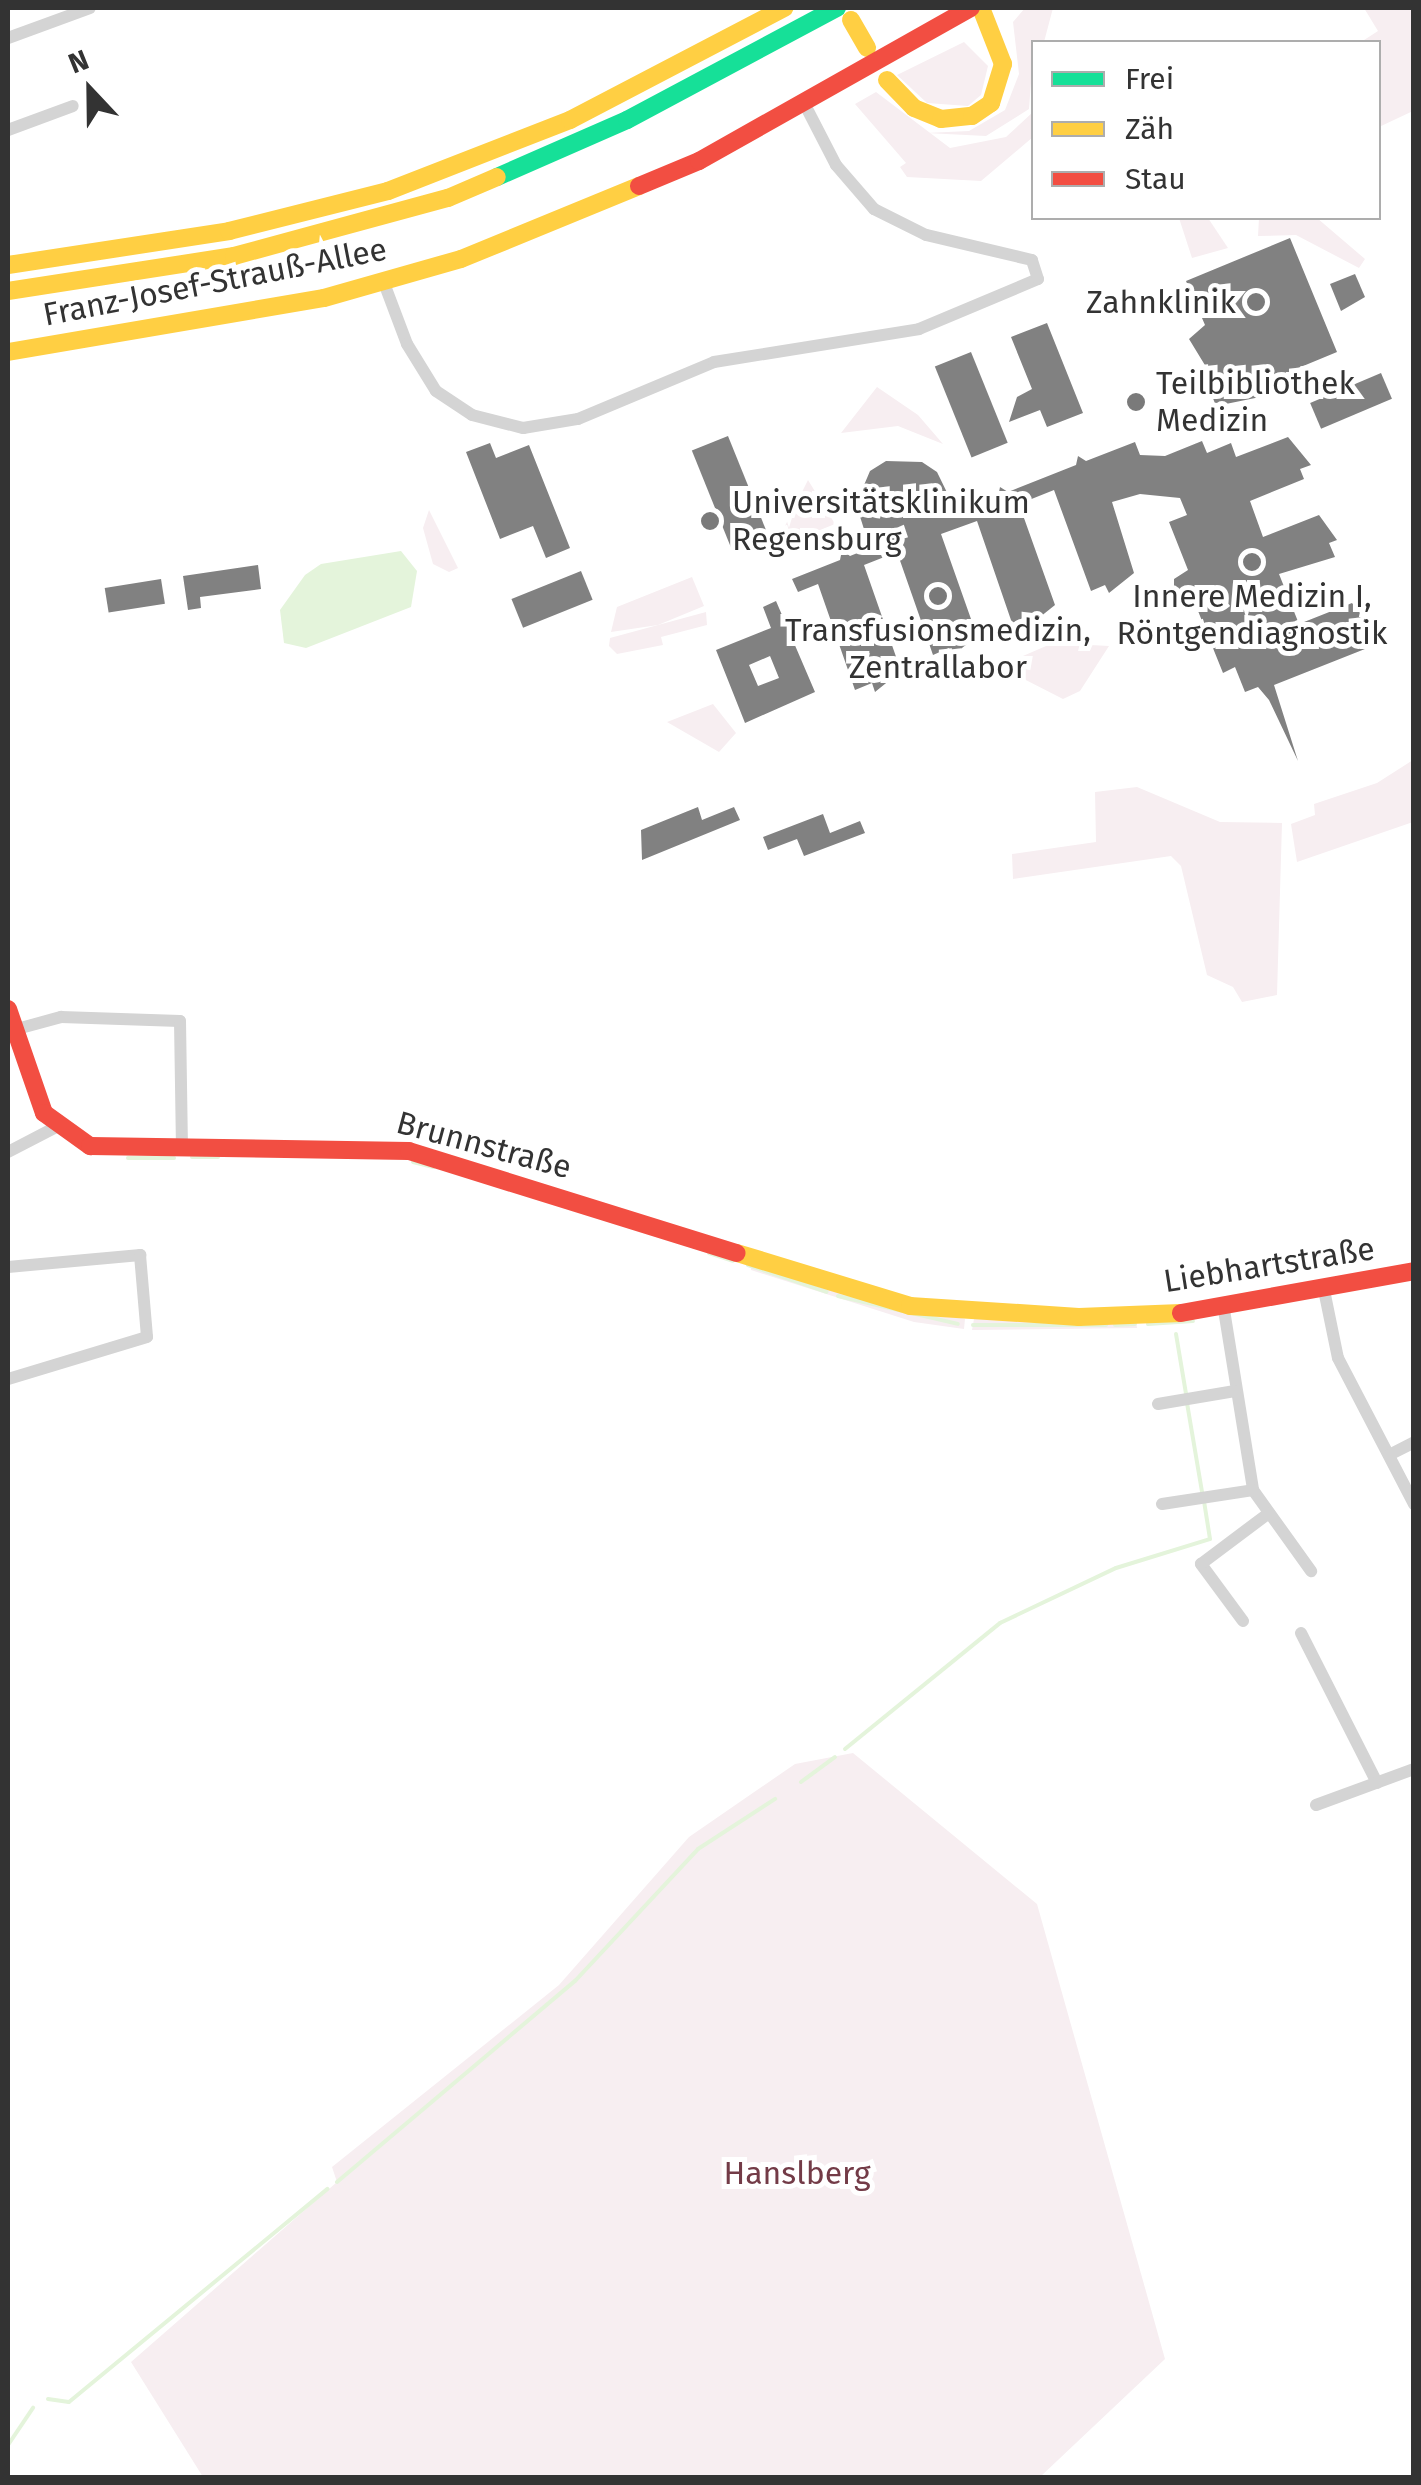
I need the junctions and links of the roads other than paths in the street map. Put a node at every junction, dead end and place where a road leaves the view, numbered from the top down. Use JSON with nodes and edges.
{"nodes":[{"id":1,"x":90,"y":8,"type":"edge"},
{"id":2,"x":784,"y":8,"type":"edge"},
{"id":3,"x":971,"y":8,"type":"edge"},
{"id":4,"x":981,"y":8,"type":"edge"},
{"id":5,"x":844,"y":14,"type":"edge"},
{"id":6,"x":8,"y":38,"type":"edge"},
{"id":7,"x":867,"y":48,"type":"dead end"},
{"id":8,"x":887,"y":80,"type":"dead end"},
{"id":9,"x":804,"y":103,"type":"junction"},
{"id":10,"x":73,"y":106,"type":"dead end"},
{"id":11,"x":8,"y":130,"type":"edge"},
{"id":12,"x":8,"y":266,"type":"edge"},
{"id":13,"x":384,"y":283,"type":"junction"},
{"id":14,"x":8,"y":291,"type":"edge"},
{"id":15,"x":8,"y":352,"type":"edge"},
{"id":16,"x":8,"y":1008,"type":"edge"},
{"id":17,"x":17,"y":1029,"type":"junction"},
{"id":18,"x":56,"y":1127,"type":"junction"},
{"id":19,"x":182,"y":1147,"type":"junction"},
{"id":20,"x":8,"y":1152,"type":"edge"},
{"id":21,"x":8,"y":1267,"type":"edge"},
{"id":22,"x":1414,"y":1271,"type":"edge"},
{"id":23,"x":1324,"y":1290,"type":"junction"},
{"id":24,"x":1224,"y":1314,"type":"junction"},
{"id":25,"x":1015,"y":1315,"type":"joint"},
{"id":26,"x":8,"y":1379,"type":"edge"},
{"id":27,"x":1235,"y":1391,"type":"junction"},
{"id":28,"x":1158,"y":1404,"type":"dead end"},
{"id":29,"x":1414,"y":1442,"type":"edge"},
{"id":30,"x":1388,"y":1455,"type":"junction"},
{"id":31,"x":1252,"y":1490,"type":"junction"},
{"id":32,"x":1162,"y":1504,"type":"dead end"},
{"id":33,"x":1414,"y":1504,"type":"edge"},
{"id":34,"x":1268,"y":1513,"type":"junction"},
{"id":35,"x":1311,"y":1571,"type":"dead end"},
{"id":36,"x":1243,"y":1621,"type":"dead end"},
{"id":37,"x":1301,"y":1633,"type":"dead end"},
{"id":38,"x":1414,"y":1769,"type":"edge"},
{"id":39,"x":1376,"y":1782,"type":"junction"},
{"id":40,"x":1316,"y":1805,"type":"dead end"}],
"edges":[{"from":1,"to":6,"type":"street"},
{"from":2,"to":12,"type":"main road"},
{"from":3,"to":9,"type":"main road","name":"Franz-Josef-Strauß-Allee"},
{"from":4,"to":8,"type":"main road"},
{"from":5,"to":7,"type":"main road"},
{"from":5,"to":14,"type":"main road"},
{"from":9,"to":13,"type":"main road","name":"Franz-Josef-Strauß-Allee"},
{"from":9,"to":13,"type":"street"},
{"from":10,"to":11,"type":"street"},
{"from":13,"to":15,"type":"main road","name":"Franz-Josef-Strauß-Allee"},
{"from":16,"to":17,"type":"main road"},
{"from":17,"to":18,"type":"main road"},
{"from":17,"to":19,"type":"street"},
{"from":18,"to":19,"type":"main road","name":"Brunnstraße"},
{"from":18,"to":20,"type":"street"},
{"from":19,"to":25,"type":"main road","name":"Brunnstraße"},
{"from":21,"to":26,"type":"street"},
{"from":22,"to":23,"type":"main road","name":"Liebhartstraße"},
{"from":23,"to":24,"type":"main road","name":"Liebhartstraße"},
{"from":23,"to":30,"type":"street"},
{"from":24,"to":25,"type":"main road","name":"Liebhartstraße"},
{"from":24,"to":27,"type":"street"},
{"from":27,"to":28,"type":"street"},
{"from":27,"to":31,"type":"street"},
{"from":29,"to":30,"type":"street"},
{"from":30,"to":33,"type":"street"},
{"from":31,"to":32,"type":"street"},
{"from":31,"to":34,"type":"street"},
{"from":34,"to":35,"type":"street"},
{"from":34,"to":36,"type":"street"},
{"from":37,"to":39,"type":"street"},
{"from":38,"to":39,"type":"street"},
{"from":39,"to":40,"type":"street"}]}
